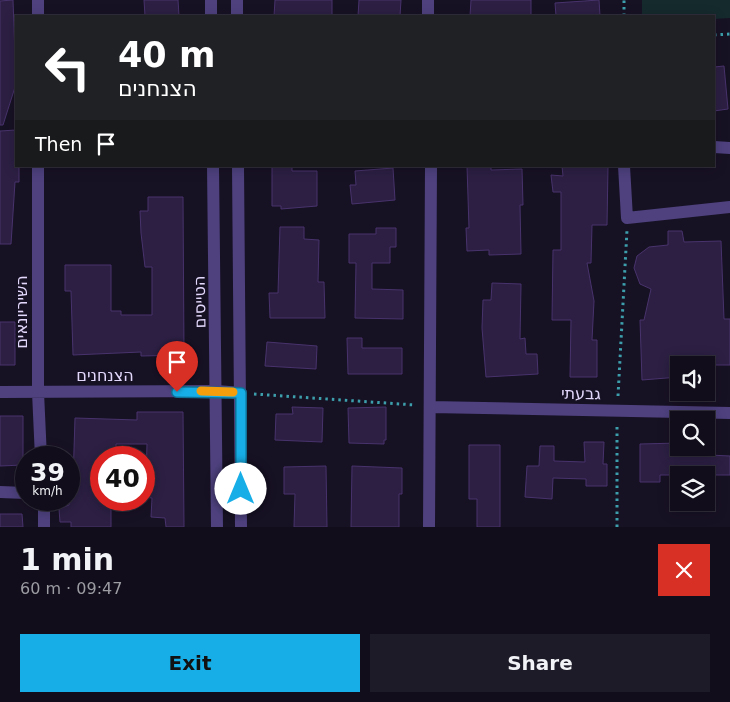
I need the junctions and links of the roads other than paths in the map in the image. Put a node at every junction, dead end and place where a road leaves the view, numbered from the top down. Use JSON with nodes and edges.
{"nodes":[{"id":1,"x":38,"y":0,"type":"edge"},
{"id":2,"x":211,"y":0,"type":"edge"},
{"id":3,"x":236,"y":0,"type":"edge"},
{"id":4,"x":428,"y":0,"type":"edge"},
{"id":5,"x":38,"y":15,"type":"edge"},
{"id":6,"x":211,"y":15,"type":"edge"},
{"id":7,"x":236,"y":15,"type":"edge"},
{"id":8,"x":428,"y":15,"type":"edge"},
{"id":9,"x":715,"y":147,"type":"edge"},
{"id":10,"x":730,"y":148,"type":"edge"},
{"id":11,"x":38,"y":167,"type":"edge"},
{"id":12,"x":213,"y":167,"type":"edge"},
{"id":13,"x":238,"y":167,"type":"edge"},
{"id":14,"x":431,"y":167,"type":"edge"},
{"id":15,"x":624,"y":167,"type":"edge"},
{"id":16,"x":730,"y":207,"type":"edge"},
{"id":17,"x":217,"y":391,"type":"junction"},
{"id":18,"x":0,"y":392,"type":"edge"},
{"id":19,"x":38,"y":392,"type":"junction"},
{"id":20,"x":241,"y":393,"type":"junction"},
{"id":21,"x":431,"y":406,"type":"junction"},
{"id":22,"x":730,"y":412,"type":"edge"},
{"id":23,"x":40,"y":446,"type":"edge"},
{"id":24,"x":0,"y":492,"type":"edge"},
{"id":25,"x":15,"y":493,"type":"edge"},
{"id":26,"x":44,"y":511,"type":"edge"},
{"id":27,"x":44,"y":527,"type":"edge"},
{"id":28,"x":217,"y":527,"type":"edge"},
{"id":29,"x":240,"y":527,"type":"edge"},
{"id":30,"x":429,"y":527,"type":"edge"}],
"edges":[{"from":1,"to":5,"type":"street"},
{"from":2,"to":6,"type":"street"},
{"from":3,"to":7,"type":"street"},
{"from":4,"to":8,"type":"street"},
{"from":9,"to":10,"type":"street"},
{"from":11,"to":19,"type":"street","name":"השיריונאים"},
{"from":12,"to":17,"type":"street","name":"הטייסים"},
{"from":13,"to":20,"type":"street"},
{"from":14,"to":21,"type":"street"},
{"from":15,"to":16,"type":"street"},
{"from":17,"to":19,"type":"street","name":"הצנחנים"},
{"from":17,"to":20,"type":"street","name":"הצנחנים"},
{"from":17,"to":28,"type":"street","name":"הטייסים"},
{"from":18,"to":19,"type":"street","name":"הצנחנים"},
{"from":19,"to":23,"type":"street","name":"השיריונאים"},
{"from":20,"to":29,"type":"street"},
{"from":21,"to":22,"type":"street","name":"גבעתי"},
{"from":21,"to":30,"type":"street"},
{"from":24,"to":25,"type":"street"},
{"from":26,"to":27,"type":"street"}]}
